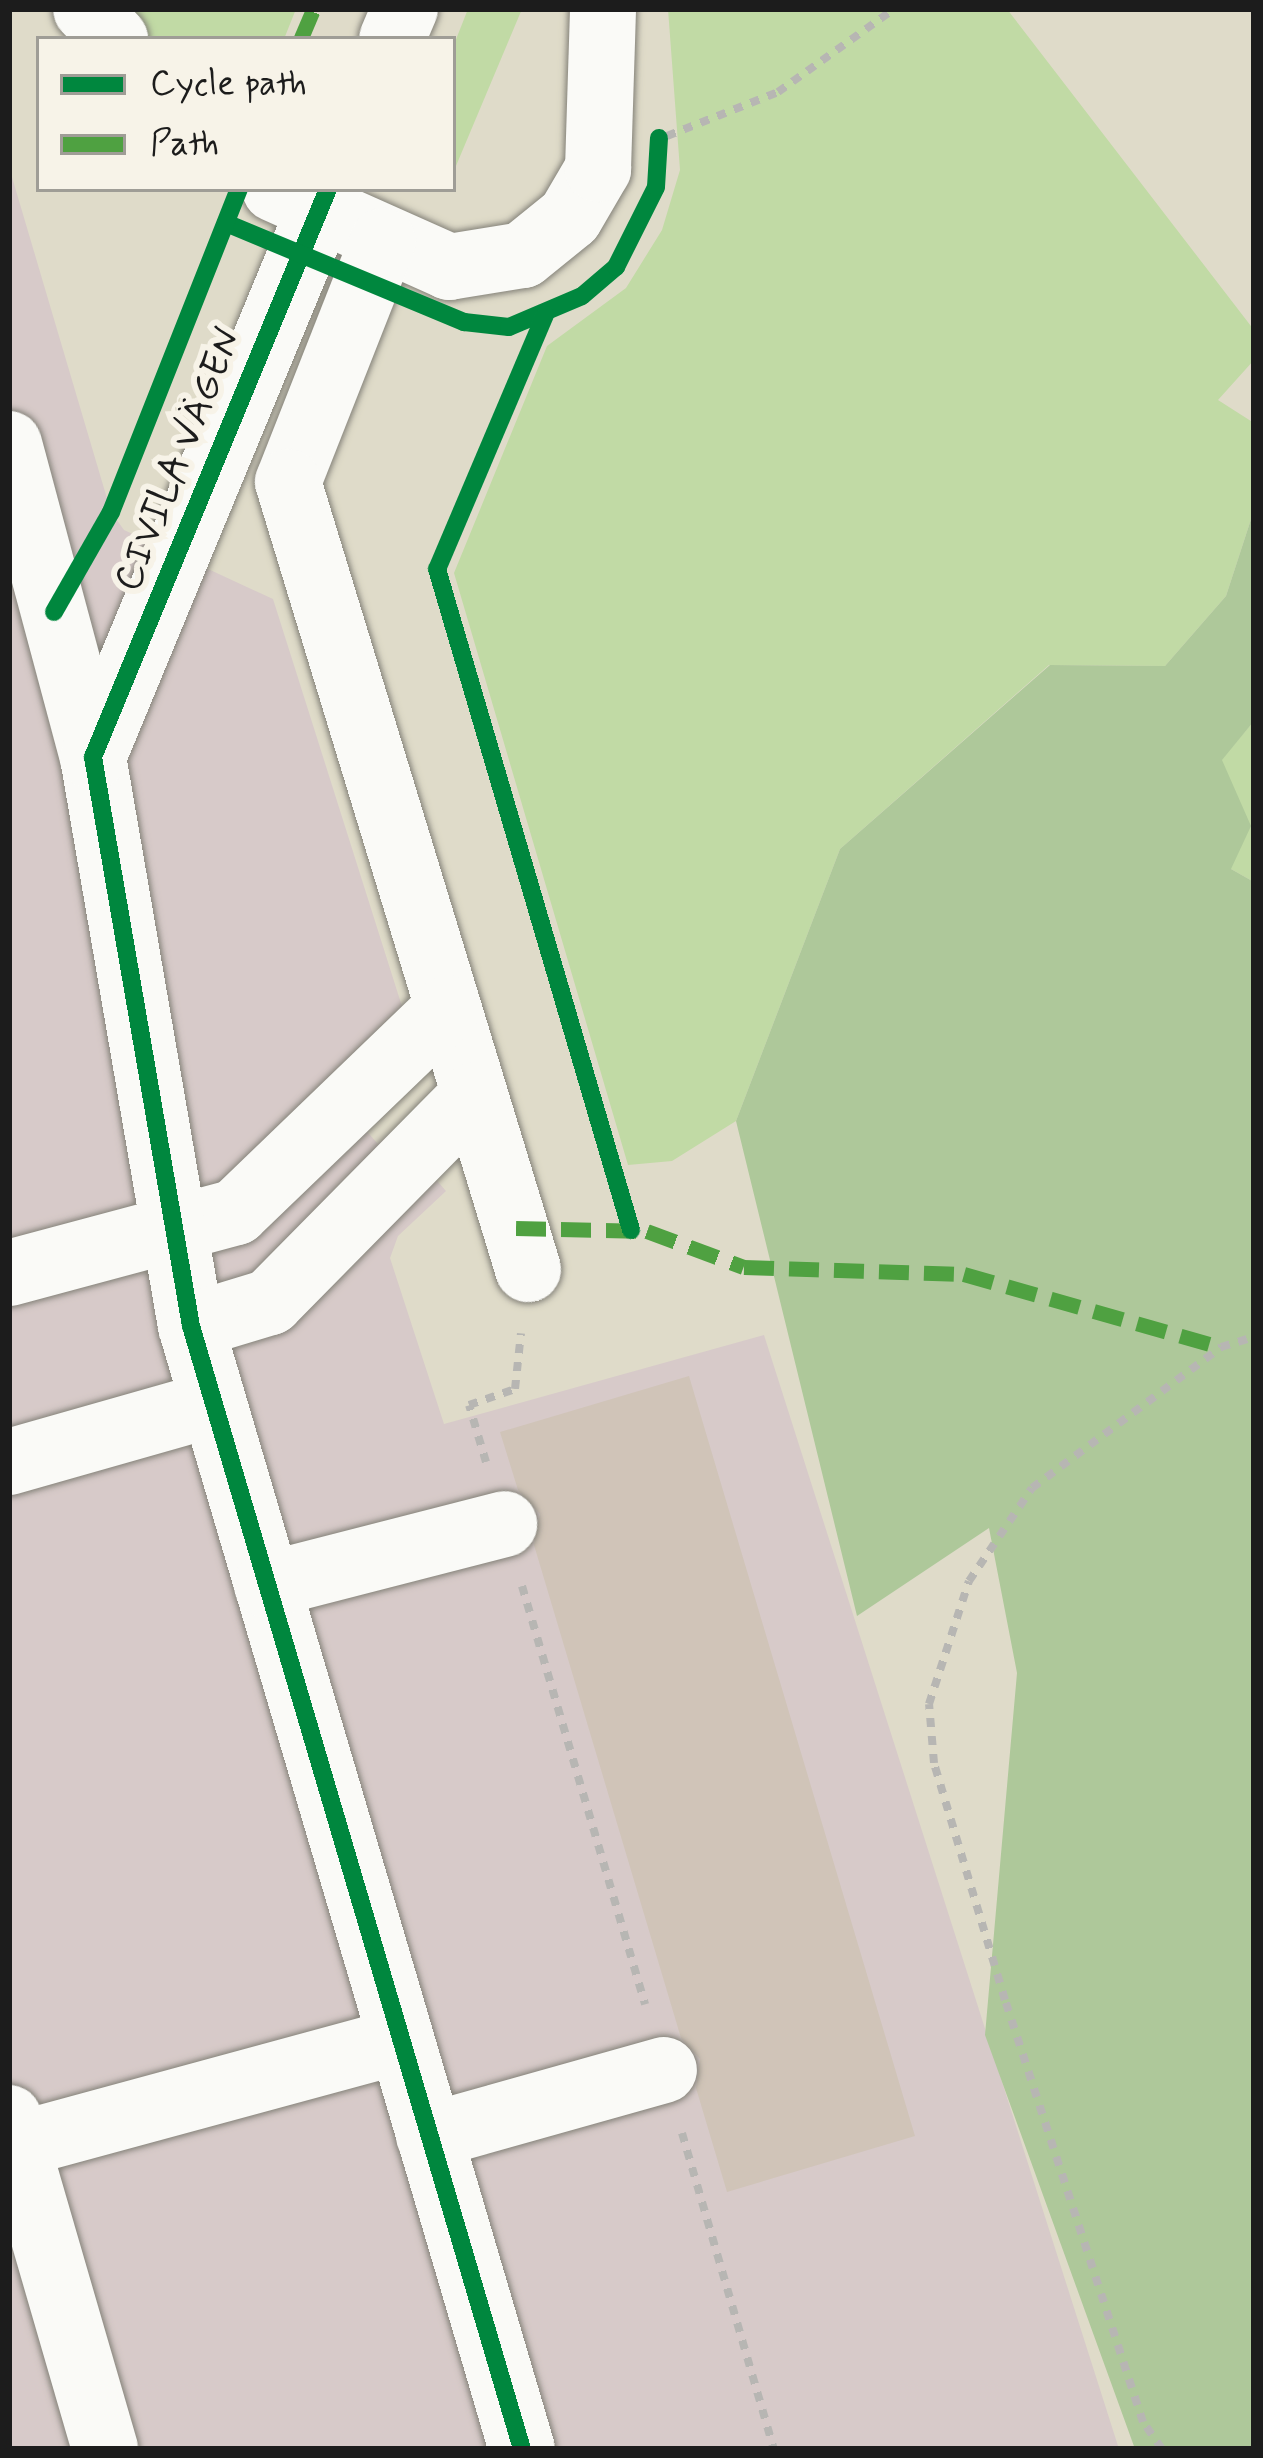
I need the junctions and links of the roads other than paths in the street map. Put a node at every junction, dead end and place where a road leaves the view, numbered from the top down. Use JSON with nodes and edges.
{"nodes":[{"id":1,"x":86,"y":9,"type":"edge"},
{"id":2,"x":603,"y":9,"type":"edge"},
{"id":3,"x":112,"y":36,"type":"edge"},
{"id":4,"x":308,"y":197,"type":"edge"},
{"id":5,"x":383,"y":241,"type":"junction"},
{"id":6,"x":9,"y":444,"type":"edge"},
{"id":7,"x":93,"y":758,"type":"junction"},
{"id":8,"x":448,"y":1009,"type":"junction"},
{"id":9,"x":474,"y":1095,"type":"junction"},
{"id":10,"x":173,"y":1232,"type":"junction"},
{"id":11,"x":528,"y":1269,"type":"road end"},
{"id":12,"x":9,"y":1273,"type":"edge"},
{"id":13,"x":191,"y":1326,"type":"junction"},
{"id":14,"x":213,"y":1404,"type":"junction"},
{"id":15,"x":9,"y":1462,"type":"edge"},
{"id":16,"x":504,"y":1524,"type":"road end"},
{"id":17,"x":267,"y":1585,"type":"junction"},
{"id":18,"x":401,"y":2041,"type":"junction"},
{"id":19,"x":664,"y":2070,"type":"road end"},
{"id":20,"x":13,"y":2132,"type":"edge"},
{"id":21,"x":429,"y":2135,"type":"junction"},
{"id":22,"x":105,"y":2449,"type":"edge"},
{"id":23,"x":522,"y":2449,"type":"edge"}],
"edges":[{"from":1,"to":3,"type":"street"},
{"from":2,"to":5,"type":"street"},
{"from":4,"to":5,"type":"street"},
{"from":4,"to":7,"type":"street","name":"CIVILA VÄGEN"},
{"from":5,"to":8,"type":"street"},
{"from":6,"to":7,"type":"street"},
{"from":7,"to":10,"type":"street"},
{"from":8,"to":9,"type":"street"},
{"from":8,"to":10,"type":"street"},
{"from":9,"to":11,"type":"street"},
{"from":9,"to":13,"type":"street"},
{"from":10,"to":12,"type":"street"},
{"from":10,"to":13,"type":"street"},
{"from":13,"to":14,"type":"street"},
{"from":14,"to":15,"type":"street"},
{"from":14,"to":17,"type":"street"},
{"from":16,"to":17,"type":"street"},
{"from":17,"to":18,"type":"street"},
{"from":18,"to":20,"type":"street"},
{"from":18,"to":21,"type":"street"},
{"from":19,"to":21,"type":"street"},
{"from":20,"to":22,"type":"street"},
{"from":21,"to":23,"type":"street"}]}
